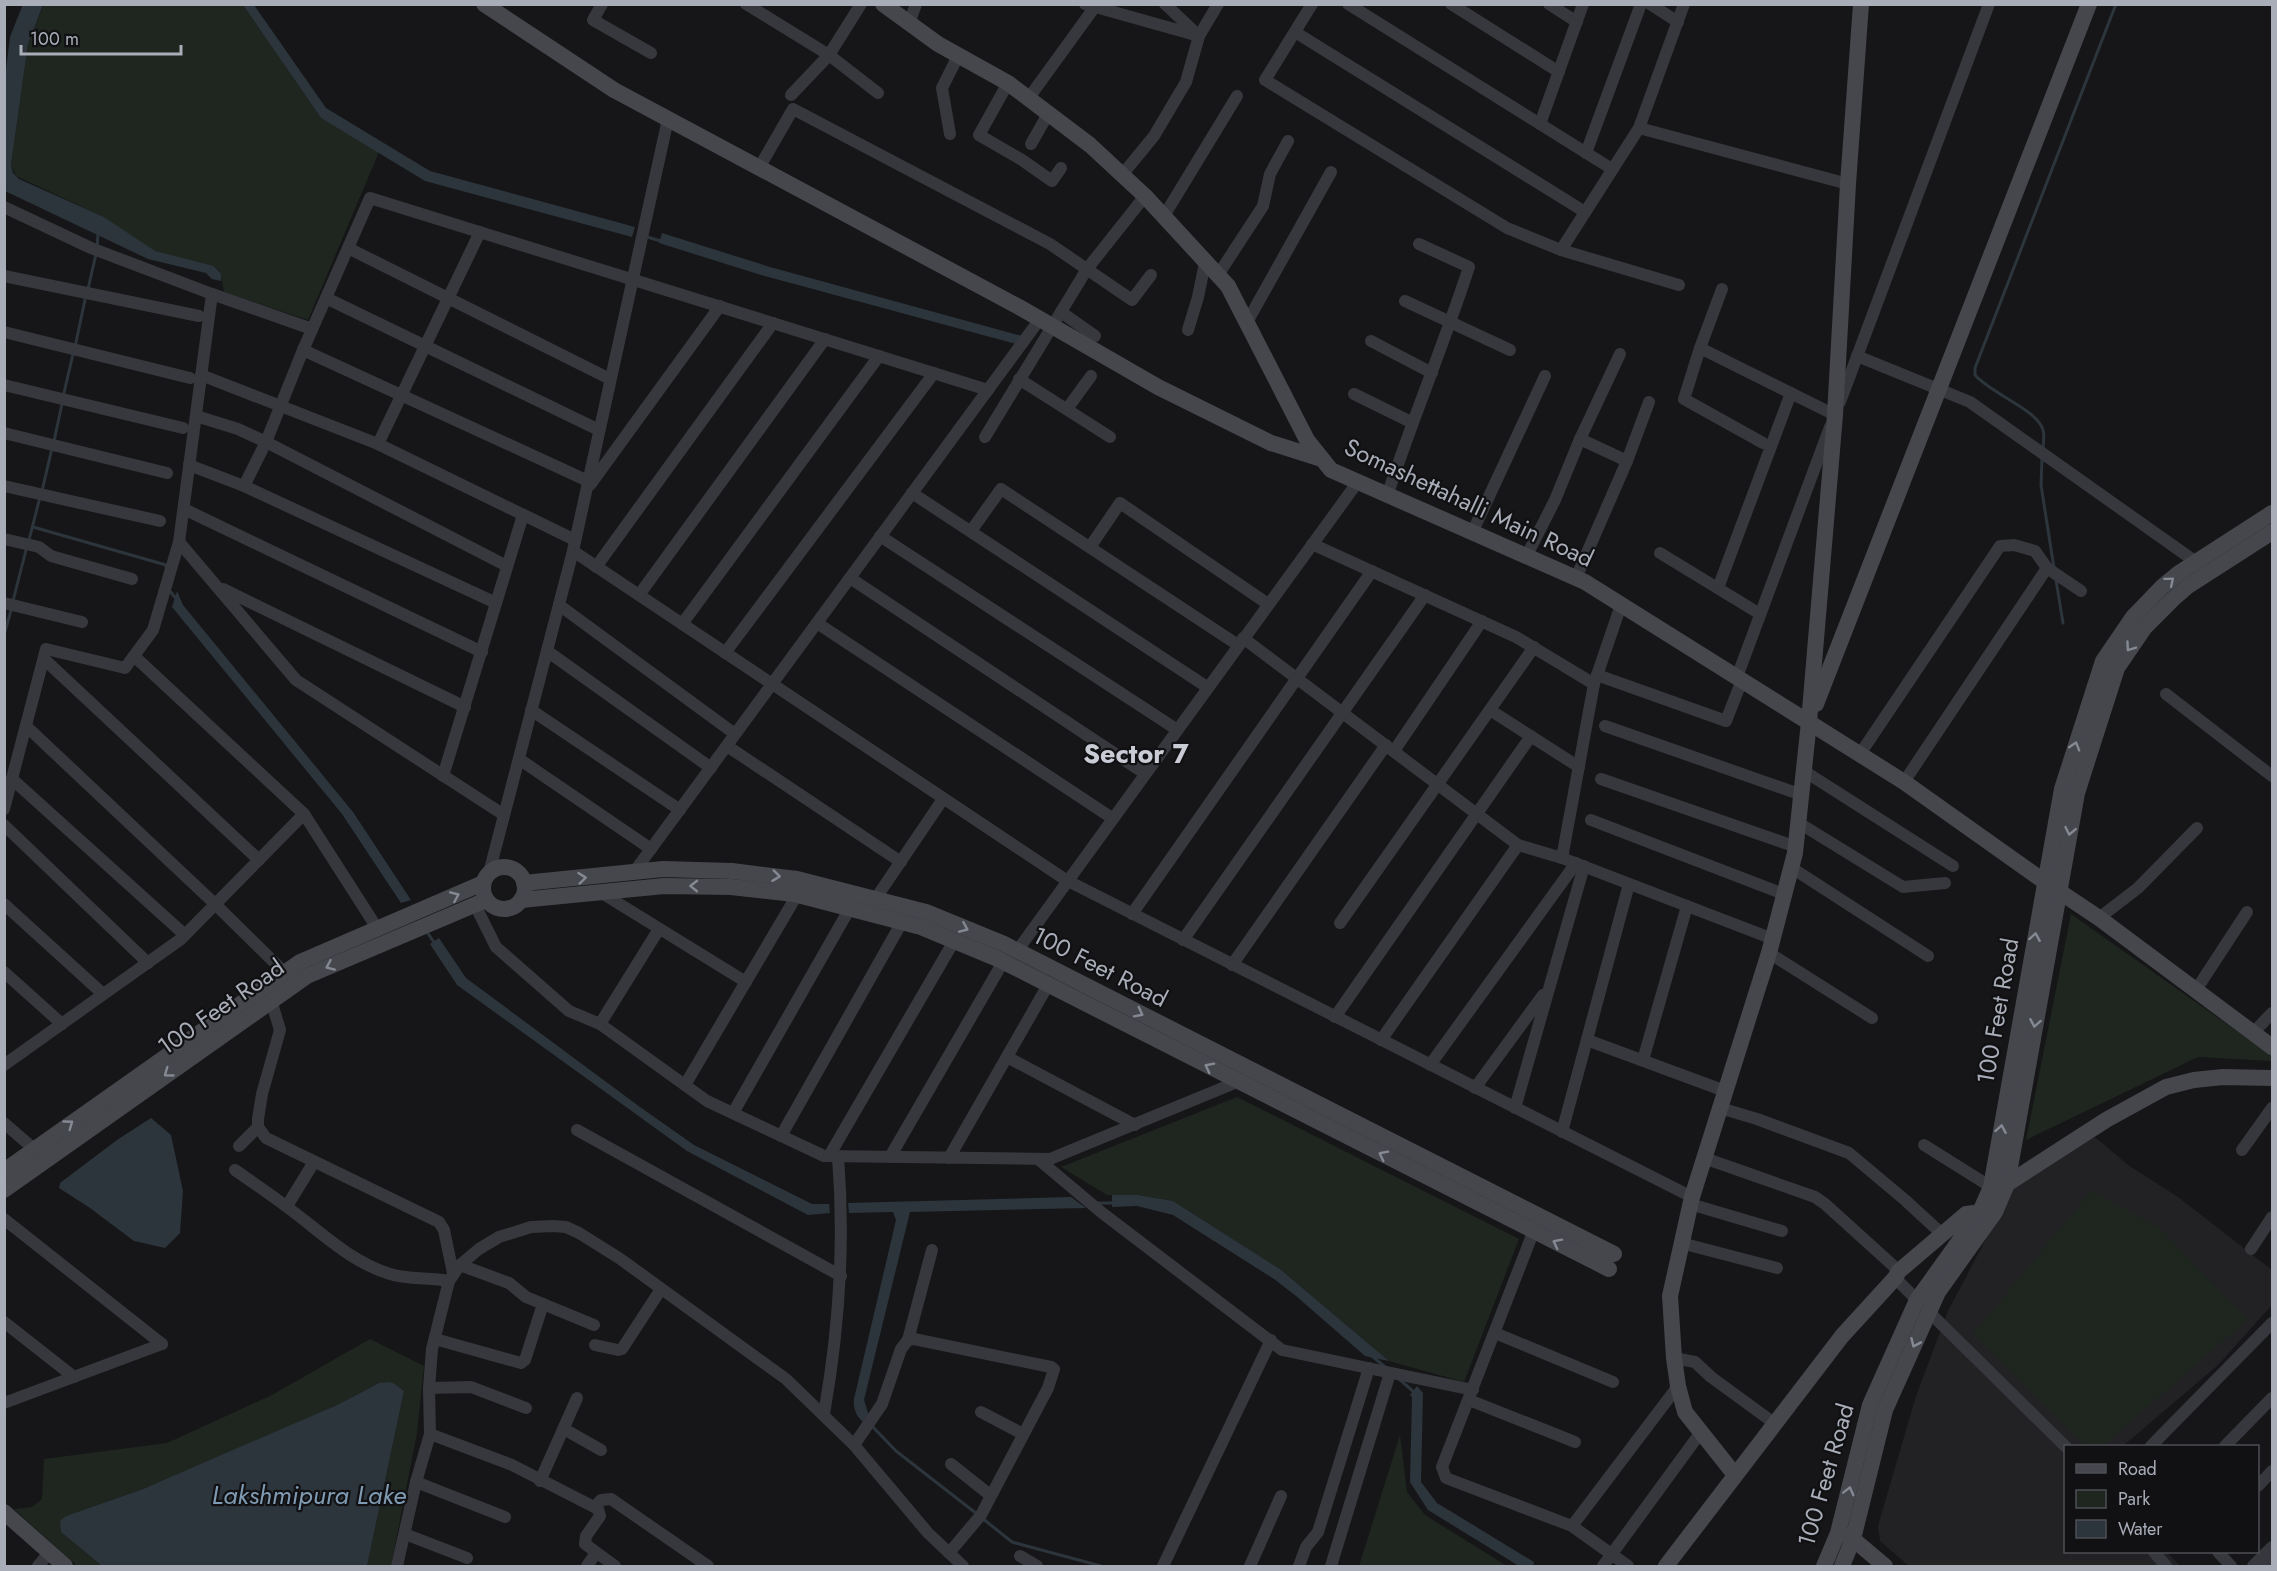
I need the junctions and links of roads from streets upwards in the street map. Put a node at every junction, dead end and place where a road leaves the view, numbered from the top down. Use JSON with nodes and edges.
{"nodes":[{"id":1,"x":484,"y":4,"type":"edge"},
{"id":2,"x":602,"y":4,"type":"edge"},
{"id":3,"x":861,"y":4,"type":"edge"},
{"id":4,"x":883,"y":4,"type":"edge"},
{"id":5,"x":916,"y":4,"type":"edge"},
{"id":6,"x":1165,"y":4,"type":"edge"},
{"id":7,"x":1218,"y":4,"type":"edge"},
{"id":8,"x":1312,"y":4,"type":"edge"},
{"id":9,"x":1348,"y":4,"type":"edge"},
{"id":10,"x":1451,"y":4,"type":"edge"},
{"id":11,"x":1549,"y":4,"type":"edge"},
{"id":12,"x":1583,"y":4,"type":"edge"},
{"id":13,"x":1641,"y":4,"type":"edge"},
{"id":14,"x":1650,"y":4,"type":"edge"},
{"id":15,"x":1684,"y":4,"type":"edge"},
{"id":16,"x":1861,"y":4,"type":"edge"},
{"id":17,"x":1989,"y":4,"type":"edge"},
{"id":18,"x":2089,"y":4,"type":"edge"},
{"id":19,"x":752,"y":6,"type":"edge"},
{"id":20,"x":1089,"y":6,"type":"edge"},
{"id":21,"x":1577,"y":22,"type":"junction"},
{"id":22,"x":1678,"y":22,"type":"junction"},
{"id":23,"x":909,"y":24,"type":"junction"},
{"id":24,"x":1295,"y":32,"type":"junction"},
{"id":25,"x":1199,"y":36,"type":"junction"},
{"id":26,"x":651,"y":53,"type":"dead end"},
{"id":27,"x":829,"y":54,"type":"junction"},
{"id":28,"x":958,"y":56,"type":"junction"},
{"id":29,"x":1559,"y":72,"type":"junction"},
{"id":30,"x":1008,"y":83,"type":"junction"},
{"id":31,"x":878,"y":93,"type":"dead end"},
{"id":32,"x":791,"y":95,"type":"dead end"},
{"id":33,"x":1237,"y":96,"type":"dead end"},
{"id":34,"x":1028,"y":99,"type":"junction"},
{"id":35,"x":1048,"y":114,"type":"junction"},
{"id":36,"x":668,"y":118,"type":"junction"},
{"id":37,"x":1540,"y":124,"type":"junction"},
{"id":38,"x":1639,"y":129,"type":"junction"},
{"id":39,"x":950,"y":134,"type":"dead end"},
{"id":40,"x":1288,"y":141,"type":"dead end"},
{"id":41,"x":1031,"y":144,"type":"dead end"},
{"id":42,"x":1586,"y":153,"type":"junction"},
{"id":43,"x":759,"y":168,"type":"junction"},
{"id":44,"x":1061,"y":168,"type":"dead end"},
{"id":45,"x":1612,"y":170,"type":"junction"},
{"id":46,"x":1331,"y":172,"type":"dead end"},
{"id":47,"x":1122,"y":175,"type":"junction"},
{"id":48,"x":1848,"y":184,"type":"junction"},
{"id":49,"x":1145,"y":196,"type":"junction"},
{"id":50,"x":4,"y":207,"type":"edge"},
{"id":51,"x":1585,"y":212,"type":"junction"},
{"id":52,"x":1164,"y":216,"type":"junction"},
{"id":53,"x":480,"y":232,"type":"junction"},
{"id":54,"x":1419,"y":244,"type":"dead end"},
{"id":55,"x":348,"y":248,"type":"junction"},
{"id":56,"x":1561,"y":250,"type":"junction"},
{"id":57,"x":1204,"y":263,"type":"junction"},
{"id":58,"x":1087,"y":269,"type":"junction"},
{"id":59,"x":1151,"y":275,"type":"dead end"},
{"id":60,"x":1218,"y":275,"type":"junction"},
{"id":61,"x":4,"y":276,"type":"edge"},
{"id":62,"x":632,"y":279,"type":"junction"},
{"id":63,"x":1679,"y":285,"type":"dead end"},
{"id":64,"x":1722,"y":289,"type":"dead end"},
{"id":65,"x":212,"y":294,"type":"junction"},
{"id":66,"x":326,"y":298,"type":"junction"},
{"id":67,"x":448,"y":298,"type":"junction"},
{"id":68,"x":1405,"y":301,"type":"dead end"},
{"id":69,"x":720,"y":306,"type":"junction"},
{"id":70,"x":199,"y":316,"type":"dead end"},
{"id":71,"x":1051,"y":319,"type":"junction"},
{"id":72,"x":773,"y":323,"type":"junction"},
{"id":73,"x":1450,"y":323,"type":"junction"},
{"id":74,"x":1246,"y":324,"type":"junction"},
{"id":75,"x":312,"y":329,"type":"junction"},
{"id":76,"x":1188,"y":330,"type":"dead end"},
{"id":77,"x":4,"y":332,"type":"edge"},
{"id":78,"x":1095,"y":336,"type":"dead end"},
{"id":79,"x":825,"y":339,"type":"junction"},
{"id":80,"x":1371,"y":341,"type":"dead end"},
{"id":81,"x":425,"y":346,"type":"junction"},
{"id":82,"x":1700,"y":348,"type":"junction"},
{"id":83,"x":303,"y":350,"type":"junction"},
{"id":84,"x":1510,"y":350,"type":"dead end"},
{"id":85,"x":1620,"y":354,"type":"dead end"},
{"id":86,"x":879,"y":356,"type":"junction"},
{"id":87,"x":1857,"y":356,"type":"junction"},
{"id":88,"x":934,"y":373,"type":"junction"},
{"id":89,"x":1432,"y":373,"type":"junction"},
{"id":90,"x":1091,"y":376,"type":"dead end"},
{"id":91,"x":1545,"y":376,"type":"dead end"},
{"id":92,"x":196,"y":377,"type":"junction"},
{"id":93,"x":610,"y":379,"type":"junction"},
{"id":94,"x":1019,"y":379,"type":"junction"},
{"id":95,"x":4,"y":385,"type":"edge"},
{"id":96,"x":1939,"y":388,"type":"junction"},
{"id":97,"x":988,"y":390,"type":"junction"},
{"id":98,"x":1791,"y":393,"type":"junction"},
{"id":99,"x":1354,"y":394,"type":"dead end"},
{"id":100,"x":401,"y":395,"type":"junction"},
{"id":101,"x":1649,"y":402,"type":"dead end"},
{"id":102,"x":281,"y":405,"type":"junction"},
{"id":103,"x":1067,"y":410,"type":"junction"},
{"id":104,"x":1835,"y":415,"type":"junction"},
{"id":105,"x":196,"y":416,"type":"junction"},
{"id":106,"x":1411,"y":422,"type":"junction"},
{"id":107,"x":183,"y":428,"type":"dead end"},
{"id":108,"x":599,"y":430,"type":"junction"},
{"id":109,"x":4,"y":433,"type":"edge"},
{"id":110,"x":984,"y":437,"type":"dead end"},
{"id":111,"x":1110,"y":437,"type":"dead end"},
{"id":112,"x":1580,"y":439,"type":"junction"},
{"id":113,"x":266,"y":442,"type":"junction"},
{"id":114,"x":1763,"y":443,"type":"dead end"},
{"id":115,"x":378,"y":444,"type":"junction"},
{"id":116,"x":1322,"y":459,"type":"junction"},
{"id":117,"x":1627,"y":461,"type":"junction"},
{"id":118,"x":189,"y":465,"type":"junction"},
{"id":119,"x":167,"y":473,"type":"dead end"},
{"id":120,"x":1357,"y":483,"type":"junction"},
{"id":121,"x":587,"y":485,"type":"junction"},
{"id":122,"x":4,"y":486,"type":"edge"},
{"id":123,"x":244,"y":486,"type":"junction"},
{"id":124,"x":912,"y":493,"type":"junction"},
{"id":125,"x":1387,"y":495,"type":"junction"},
{"id":126,"x":184,"y":509,"type":"junction"},
{"id":127,"x":2272,"y":513,"type":"edge"},
{"id":128,"x":523,"y":515,"type":"junction"},
{"id":129,"x":160,"y":521,"type":"dead end"},
{"id":130,"x":970,"y":531,"type":"junction"},
{"id":131,"x":2272,"y":532,"type":"edge"},
{"id":132,"x":1472,"y":533,"type":"junction"},
{"id":133,"x":880,"y":536,"type":"junction"},
{"id":134,"x":4,"y":539,"type":"edge"},
{"id":135,"x":179,"y":542,"type":"junction"},
{"id":136,"x":1312,"y":544,"type":"junction"},
{"id":137,"x":574,"y":546,"type":"junction"},
{"id":138,"x":1090,"y":547,"type":"junction"},
{"id":139,"x":1660,"y":553,"type":"dead end"},
{"id":140,"x":1526,"y":557,"type":"junction"},
{"id":141,"x":2196,"y":562,"type":"junction"},
{"id":142,"x":507,"y":566,"type":"junction"},
{"id":143,"x":596,"y":567,"type":"junction"},
{"id":144,"x":2047,"y":568,"type":"junction"},
{"id":145,"x":1372,"y":571,"type":"junction"},
{"id":146,"x":850,"y":578,"type":"junction"},
{"id":147,"x":132,"y":579,"type":"dead end"},
{"id":148,"x":1576,"y":579,"type":"junction"},
{"id":149,"x":218,"y":586,"type":"junction"},
{"id":150,"x":1718,"y":588,"type":"junction"},
{"id":151,"x":2081,"y":591,"type":"dead end"},
{"id":152,"x":639,"y":595,"type":"junction"},
{"id":153,"x":1425,"y":595,"type":"junction"},
{"id":154,"x":496,"y":603,"type":"junction"},
{"id":155,"x":10,"y":604,"type":"edge"},
{"id":156,"x":1268,"y":604,"type":"junction"},
{"id":157,"x":1621,"y":604,"type":"junction"},
{"id":158,"x":559,"y":605,"type":"junction"},
{"id":159,"x":1760,"y":614,"type":"junction"},
{"id":160,"x":1482,"y":621,"type":"junction"},
{"id":161,"x":82,"y":622,"type":"dead end"},
{"id":162,"x":817,"y":623,"type":"junction"},
{"id":163,"x":682,"y":624,"type":"junction"},
{"id":164,"x":1240,"y":641,"type":"junction"},
{"id":165,"x":1534,"y":647,"type":"junction"},
{"id":166,"x":547,"y":651,"type":"junction"},
{"id":167,"x":482,"y":652,"type":"junction"},
{"id":168,"x":725,"y":653,"type":"junction"},
{"id":169,"x":134,"y":656,"type":"junction"},
{"id":170,"x":44,"y":658,"type":"junction"},
{"id":171,"x":1297,"y":678,"type":"junction"},
{"id":172,"x":1739,"y":678,"type":"junction"},
{"id":173,"x":1595,"y":679,"type":"junction"},
{"id":174,"x":772,"y":684,"type":"junction"},
{"id":175,"x":1207,"y":687,"type":"junction"},
{"id":176,"x":2166,"y":694,"type":"dead end"},
{"id":177,"x":465,"y":707,"type":"junction"},
{"id":178,"x":531,"y":710,"type":"junction"},
{"id":179,"x":1490,"y":710,"type":"junction"},
{"id":180,"x":1343,"y":712,"type":"junction"},
{"id":181,"x":1809,"y":722,"type":"junction"},
{"id":182,"x":26,"y":726,"type":"junction"},
{"id":183,"x":1605,"y":726,"type":"dead end"},
{"id":184,"x":1176,"y":729,"type":"junction"},
{"id":185,"x":735,"y":734,"type":"junction"},
{"id":186,"x":1531,"y":736,"type":"junction"},
{"id":187,"x":727,"y":746,"type":"junction"},
{"id":188,"x":1390,"y":748,"type":"junction"},
{"id":189,"x":1860,"y":754,"type":"junction"},
{"id":190,"x":519,"y":759,"type":"junction"},
{"id":191,"x":1579,"y":767,"type":"junction"},
{"id":192,"x":711,"y":768,"type":"junction"},
{"id":193,"x":1804,"y":771,"type":"junction"},
{"id":194,"x":1144,"y":773,"type":"junction"},
{"id":195,"x":444,"y":776,"type":"junction"},
{"id":196,"x":2272,"y":776,"type":"edge"},
{"id":197,"x":12,"y":779,"type":"junction"},
{"id":198,"x":1601,"y":779,"type":"dead end"},
{"id":199,"x":1904,"y":782,"type":"junction"},
{"id":200,"x":1438,"y":784,"type":"junction"},
{"id":201,"x":1802,"y":795,"type":"junction"},
{"id":202,"x":943,"y":799,"type":"junction"},
{"id":203,"x":4,"y":808,"type":"edge"},
{"id":204,"x":680,"y":810,"type":"junction"},
{"id":205,"x":304,"y":814,"type":"junction"},
{"id":206,"x":1477,"y":814,"type":"junction"},
{"id":207,"x":504,"y":815,"type":"junction"},
{"id":208,"x":1112,"y":818,"type":"junction"},
{"id":209,"x":1591,"y":820,"type":"dead end"},
{"id":210,"x":1799,"y":823,"type":"junction"},
{"id":211,"x":4,"y":825,"type":"edge"},
{"id":212,"x":2197,"y":828,"type":"dead end"},
{"id":213,"x":1518,"y":845,"type":"junction"},
{"id":214,"x":1796,"y":847,"type":"junction"},
{"id":215,"x":651,"y":849,"type":"junction"},
{"id":216,"x":1562,"y":858,"type":"junction"},
{"id":217,"x":259,"y":860,"type":"junction"},
{"id":218,"x":901,"y":862,"type":"junction"},
{"id":219,"x":1580,"y":865,"type":"junction"},
{"id":220,"x":1953,"y":866,"type":"dead end"},
{"id":221,"x":1792,"y":868,"type":"junction"},
{"id":222,"x":634,"y":872,"type":"junction"},
{"id":223,"x":486,"y":878,"type":"junction"},
{"id":224,"x":1066,"y":880,"type":"junction"},
{"id":225,"x":1945,"y":883,"type":"dead end"},
{"id":226,"x":1629,"y":884,"type":"junction"},
{"id":227,"x":2052,"y":886,"type":"junction"},
{"id":228,"x":522,"y":892,"type":"junction"},
{"id":229,"x":600,"y":892,"type":"junction"},
{"id":230,"x":797,"y":895,"type":"junction"},
{"id":231,"x":1786,"y":895,"type":"junction"},
{"id":232,"x":876,"y":898,"type":"junction"},
{"id":233,"x":481,"y":902,"type":"junction"},
{"id":234,"x":4,"y":904,"type":"edge"},
{"id":235,"x":215,"y":904,"type":"junction"},
{"id":236,"x":1687,"y":906,"type":"junction"},
{"id":237,"x":850,"y":908,"type":"junction"},
{"id":238,"x":2247,"y":912,"type":"dead end"},
{"id":239,"x":431,"y":914,"type":"junction"},
{"id":240,"x":1132,"y":914,"type":"junction"},
{"id":241,"x":2099,"y":918,"type":"junction"},
{"id":242,"x":902,"y":922,"type":"junction"},
{"id":243,"x":1340,"y":923,"type":"dead end"},
{"id":244,"x":659,"y":929,"type":"junction"},
{"id":245,"x":185,"y":935,"type":"junction"},
{"id":246,"x":380,"y":935,"type":"junction"},
{"id":247,"x":1183,"y":940,"type":"junction"},
{"id":248,"x":954,"y":941,"type":"junction"},
{"id":249,"x":1771,"y":946,"type":"junction"},
{"id":250,"x":1017,"y":951,"type":"junction"},
{"id":251,"x":1928,"y":956,"type":"dead end"},
{"id":252,"x":1003,"y":962,"type":"junction"},
{"id":253,"x":148,"y":963,"type":"junction"},
{"id":254,"x":1232,"y":964,"type":"junction"},
{"id":255,"x":4,"y":972,"type":"edge"},
{"id":256,"x":284,"y":972,"type":"junction"},
{"id":257,"x":746,"y":982,"type":"junction"},
{"id":258,"x":1048,"y":985,"type":"junction"},
{"id":259,"x":1550,"y":987,"type":"junction"},
{"id":260,"x":2196,"y":990,"type":"junction"},
{"id":261,"x":104,"y":994,"type":"junction"},
{"id":262,"x":271,"y":1000,"type":"junction"},
{"id":263,"x":2272,"y":1013,"type":"edge"},
{"id":264,"x":1335,"y":1017,"type":"junction"},
{"id":265,"x":1872,"y":1018,"type":"dead end"},
{"id":266,"x":62,"y":1024,"type":"junction"},
{"id":267,"x":600,"y":1024,"type":"junction"},
{"id":268,"x":2253,"y":1033,"type":"junction"},
{"id":269,"x":1381,"y":1040,"type":"junction"},
{"id":270,"x":1587,"y":1040,"type":"junction"},
{"id":271,"x":2272,"y":1047,"type":"edge"},
{"id":272,"x":4,"y":1048,"type":"edge"},
{"id":273,"x":1007,"y":1057,"type":"junction"},
{"id":274,"x":1643,"y":1060,"type":"junction"},
{"id":275,"x":10,"y":1061,"type":"edge"},
{"id":276,"x":1430,"y":1065,"type":"junction"},
{"id":277,"x":1257,"y":1074,"type":"junction"},
{"id":278,"x":2272,"y":1078,"type":"edge"},
{"id":279,"x":1238,"y":1082,"type":"junction"},
{"id":280,"x":685,"y":1085,"type":"junction"},
{"id":281,"x":1475,"y":1088,"type":"junction"},
{"id":282,"x":1725,"y":1091,"type":"junction"},
{"id":283,"x":1515,"y":1108,"type":"junction"},
{"id":284,"x":1720,"y":1108,"type":"junction"},
{"id":285,"x":2272,"y":1108,"type":"edge"},
{"id":286,"x":733,"y":1113,"type":"junction"},
{"id":287,"x":4,"y":1123,"type":"edge"},
{"id":288,"x":1135,"y":1125,"type":"junction"},
{"id":289,"x":258,"y":1127,"type":"junction"},
{"id":290,"x":577,"y":1130,"type":"dead end"},
{"id":291,"x":1562,"y":1132,"type":"junction"},
{"id":292,"x":781,"y":1136,"type":"junction"},
{"id":293,"x":1924,"y":1145,"type":"dead end"},
{"id":294,"x":239,"y":1146,"type":"dead end"},
{"id":295,"x":34,"y":1149,"type":"junction"},
{"id":296,"x":2242,"y":1150,"type":"dead end"},
{"id":297,"x":834,"y":1157,"type":"junction"},
{"id":298,"x":891,"y":1157,"type":"junction"},
{"id":299,"x":949,"y":1158,"type":"junction"},
{"id":300,"x":1704,"y":1158,"type":"junction"},
{"id":301,"x":1038,"y":1159,"type":"junction"},
{"id":302,"x":314,"y":1162,"type":"junction"},
{"id":303,"x":235,"y":1170,"type":"dead end"},
{"id":304,"x":4,"y":1171,"type":"edge"},
{"id":305,"x":1999,"y":1185,"type":"junction"},
{"id":306,"x":4,"y":1190,"type":"edge"},
{"id":307,"x":1691,"y":1201,"type":"junction"},
{"id":308,"x":286,"y":1206,"type":"junction"},
{"id":309,"x":1988,"y":1212,"type":"junction"},
{"id":310,"x":2272,"y":1217,"type":"edge"},
{"id":311,"x":4,"y":1218,"type":"edge"},
{"id":312,"x":1537,"y":1224,"type":"junction"},
{"id":313,"x":1782,"y":1231,"type":"dead end"},
{"id":314,"x":1942,"y":1234,"type":"junction"},
{"id":315,"x":1681,"y":1243,"type":"junction"},
{"id":316,"x":2251,"y":1249,"type":"dead end"},
{"id":317,"x":932,"y":1250,"type":"dead end"},
{"id":318,"x":1612,"y":1262,"type":"dead end"},
{"id":319,"x":1777,"y":1268,"type":"dead end"},
{"id":320,"x":454,"y":1273,"type":"junction"},
{"id":321,"x":1897,"y":1274,"type":"junction"},
{"id":322,"x":841,"y":1276,"type":"junction"},
{"id":323,"x":661,"y":1289,"type":"junction"},
{"id":324,"x":543,"y":1304,"type":"junction"},
{"id":325,"x":1923,"y":1306,"type":"junction"},
{"id":326,"x":4,"y":1322,"type":"edge"},
{"id":327,"x":2272,"y":1323,"type":"edge"},
{"id":328,"x":594,"y":1325,"type":"dead end"},
{"id":329,"x":1495,"y":1334,"type":"junction"},
{"id":330,"x":435,"y":1339,"type":"junction"},
{"id":331,"x":908,"y":1340,"type":"junction"},
{"id":332,"x":1271,"y":1340,"type":"junction"},
{"id":333,"x":595,"y":1345,"type":"dead end"},
{"id":334,"x":1674,"y":1358,"type":"junction"},
{"id":335,"x":1372,"y":1369,"type":"junction"},
{"id":336,"x":1396,"y":1374,"type":"junction"},
{"id":337,"x":74,"y":1377,"type":"junction"},
{"id":338,"x":1613,"y":1382,"type":"dead end"},
{"id":339,"x":1678,"y":1386,"type":"junction"},
{"id":340,"x":429,"y":1388,"type":"junction"},
{"id":341,"x":1471,"y":1395,"type":"junction"},
{"id":342,"x":577,"y":1398,"type":"dead end"},
{"id":343,"x":2272,"y":1398,"type":"edge"},
{"id":344,"x":4,"y":1403,"type":"edge"},
{"id":345,"x":526,"y":1408,"type":"dead end"},
{"id":346,"x":981,"y":1412,"type":"dead end"},
{"id":347,"x":824,"y":1414,"type":"junction"},
{"id":348,"x":1773,"y":1423,"type":"junction"},
{"id":349,"x":564,"y":1429,"type":"junction"},
{"id":350,"x":1701,"y":1432,"type":"junction"},
{"id":351,"x":430,"y":1434,"type":"junction"},
{"id":352,"x":1023,"y":1434,"type":"junction"},
{"id":353,"x":1575,"y":1442,"type":"dead end"},
{"id":354,"x":2064,"y":1445,"type":"edge"},
{"id":355,"x":2152,"y":1445,"type":"edge"},
{"id":356,"x":2226,"y":1445,"type":"edge"},
{"id":357,"x":854,"y":1446,"type":"junction"},
{"id":358,"x":601,"y":1450,"type":"dead end"},
{"id":359,"x":951,"y":1464,"type":"dead end"},
{"id":360,"x":2272,"y":1471,"type":"edge"},
{"id":361,"x":1735,"y":1475,"type":"junction"},
{"id":362,"x":540,"y":1481,"type":"junction"},
{"id":363,"x":416,"y":1482,"type":"junction"},
{"id":364,"x":2259,"y":1485,"type":"edge"},
{"id":365,"x":990,"y":1495,"type":"junction"},
{"id":366,"x":1281,"y":1496,"type":"dead end"},
{"id":367,"x":595,"y":1507,"type":"junction"},
{"id":368,"x":4,"y":1512,"type":"edge"},
{"id":369,"x":505,"y":1517,"type":"dead end"},
{"id":370,"x":1572,"y":1526,"type":"junction"},
{"id":371,"x":405,"y":1534,"type":"junction"},
{"id":372,"x":1846,"y":1536,"type":"junction"},
{"id":373,"x":2272,"y":1547,"type":"edge"},
{"id":374,"x":50,"y":1552,"type":"junction"},
{"id":375,"x":596,"y":1553,"type":"junction"},
{"id":376,"x":949,"y":1553,"type":"junction"},
{"id":377,"x":2156,"y":1553,"type":"edge"},
{"id":378,"x":2220,"y":1553,"type":"edge"},
{"id":379,"x":1611,"y":1555,"type":"junction"},
{"id":380,"x":1020,"y":1556,"type":"dead end"},
{"id":381,"x":467,"y":1558,"type":"dead end"},
{"id":382,"x":2257,"y":1563,"type":"edge"},
{"id":383,"x":2272,"y":1565,"type":"edge"},
{"id":384,"x":38,"y":1566,"type":"edge"},
{"id":385,"x":65,"y":1566,"type":"edge"},
{"id":386,"x":397,"y":1566,"type":"edge"},
{"id":387,"x":587,"y":1566,"type":"edge"},
{"id":388,"x":615,"y":1566,"type":"edge"},
{"id":389,"x":708,"y":1566,"type":"edge"},
{"id":390,"x":963,"y":1566,"type":"edge"},
{"id":391,"x":1037,"y":1566,"type":"edge"},
{"id":392,"x":1163,"y":1566,"type":"edge"},
{"id":393,"x":1250,"y":1566,"type":"edge"},
{"id":394,"x":1299,"y":1566,"type":"edge"},
{"id":395,"x":1331,"y":1566,"type":"edge"},
{"id":396,"x":1603,"y":1566,"type":"edge"},
{"id":397,"x":1628,"y":1566,"type":"edge"},
{"id":398,"x":1666,"y":1566,"type":"edge"},
{"id":399,"x":1824,"y":1566,"type":"edge"},
{"id":400,"x":1842,"y":1566,"type":"edge"},
{"id":401,"x":1885,"y":1566,"type":"edge"},
{"id":402,"x":2166,"y":1566,"type":"edge"},
{"id":403,"x":2230,"y":1566,"type":"edge"}],
"edges":[{"from":1,"to":36,"type":"street"},
{"from":2,"to":26,"type":"street"},
{"from":3,"to":27,"type":"street"},
{"from":4,"to":23,"type":"street","name":"Somashettahalli Main Road"},
{"from":5,"to":23,"type":"street"},
{"from":6,"to":25,"type":"street"},
{"from":7,"to":25,"type":"street"},
{"from":8,"to":24,"type":"street"},
{"from":9,"to":37,"type":"street"},
{"from":10,"to":29,"type":"street"},
{"from":11,"to":21,"type":"street"},
{"from":12,"to":21,"type":"street"},
{"from":13,"to":42,"type":"street"},
{"from":14,"to":22,"type":"street"},
{"from":15,"to":22,"type":"street"},
{"from":16,"to":48,"type":"street"},
{"from":17,"to":87,"type":"street"},
{"from":18,"to":96,"type":"street"},
{"from":19,"to":27,"type":"street"},
{"from":20,"to":25,"type":"street"},
{"from":20,"to":34,"type":"street"},
{"from":21,"to":29,"type":"street"},
{"from":22,"to":38,"type":"street"},
{"from":23,"to":28,"type":"street","name":"Somashettahalli Main Road"},
{"from":24,"to":51,"type":"street"},
{"from":24,"to":56,"type":"street"},
{"from":25,"to":47,"type":"street"},
{"from":27,"to":31,"type":"street"},
{"from":27,"to":32,"type":"street"},
{"from":28,"to":30,"type":"street","name":"Somashettahalli Main Road"},
{"from":28,"to":39,"type":"street"},
{"from":29,"to":37,"type":"street"},
{"from":30,"to":34,"type":"street","name":"Somashettahalli Main Road"},
{"from":30,"to":44,"type":"street"},
{"from":33,"to":52,"type":"street"},
{"from":34,"to":35,"type":"street","name":"Somashettahalli Main Road"},
{"from":35,"to":41,"type":"street"},
{"from":35,"to":47,"type":"street","name":"Somashettahalli Main Road"},
{"from":36,"to":43,"type":"street"},
{"from":36,"to":62,"type":"street"},
{"from":37,"to":42,"type":"street"},
{"from":38,"to":45,"type":"street"},
{"from":38,"to":48,"type":"street"},
{"from":40,"to":60,"type":"street"},
{"from":42,"to":45,"type":"street"},
{"from":43,"to":58,"type":"street"},
{"from":43,"to":71,"type":"street"},
{"from":45,"to":51,"type":"street"},
{"from":46,"to":74,"type":"street"},
{"from":47,"to":49,"type":"street","name":"Somashettahalli Main Road"},
{"from":48,"to":104,"type":"street"},
{"from":49,"to":52,"type":"street","name":"Somashettahalli Main Road"},
{"from":49,"to":58,"type":"street"},
{"from":50,"to":65,"type":"street"},
{"from":51,"to":56,"type":"street"},
{"from":52,"to":57,"type":"street","name":"Somashettahalli Main Road"},
{"from":53,"to":55,"type":"street"},
{"from":53,"to":62,"type":"street"},
{"from":53,"to":67,"type":"street"},
{"from":54,"to":73,"type":"street"},
{"from":55,"to":66,"type":"street"},
{"from":55,"to":67,"type":"street"},
{"from":56,"to":63,"type":"street"},
{"from":57,"to":60,"type":"street","name":"Somashettahalli Main Road"},
{"from":57,"to":76,"type":"street"},
{"from":58,"to":59,"type":"street"},
{"from":58,"to":71,"type":"street"},
{"from":60,"to":74,"type":"street","name":"Somashettahalli Main Road"},
{"from":61,"to":70,"type":"street"},
{"from":62,"to":69,"type":"street"},
{"from":62,"to":93,"type":"street"},
{"from":64,"to":82,"type":"street"},
{"from":65,"to":75,"type":"street"},
{"from":65,"to":92,"type":"street"},
{"from":66,"to":75,"type":"street"},
{"from":66,"to":81,"type":"street"},
{"from":67,"to":81,"type":"street"},
{"from":67,"to":93,"type":"street"},
{"from":68,"to":73,"type":"street"},
{"from":69,"to":72,"type":"street"},
{"from":69,"to":121,"type":"street"},
{"from":71,"to":78,"type":"street"},
{"from":71,"to":94,"type":"street"},
{"from":71,"to":97,"type":"street"},
{"from":71,"to":116,"type":"street"},
{"from":72,"to":79,"type":"street"},
{"from":72,"to":143,"type":"street"},
{"from":73,"to":84,"type":"street"},
{"from":73,"to":89,"type":"street"},
{"from":74,"to":116,"type":"street","name":"Somashettahalli Main Road"},
{"from":75,"to":83,"type":"street"},
{"from":77,"to":92,"type":"street"},
{"from":79,"to":86,"type":"street"},
{"from":79,"to":152,"type":"street"},
{"from":80,"to":89,"type":"street"},
{"from":81,"to":100,"type":"street"},
{"from":81,"to":108,"type":"street"},
{"from":82,"to":98,"type":"street"},
{"from":82,"to":114,"type":"street"},
{"from":83,"to":100,"type":"street"},
{"from":83,"to":102,"type":"street"},
{"from":85,"to":112,"type":"street"},
{"from":86,"to":88,"type":"street"},
{"from":86,"to":163,"type":"street"},
{"from":87,"to":96,"type":"street"},
{"from":87,"to":104,"type":"street"},
{"from":88,"to":97,"type":"street"},
{"from":88,"to":168,"type":"street"},
{"from":89,"to":106,"type":"street"},
{"from":90,"to":103,"type":"street"},
{"from":91,"to":132,"type":"street"},
{"from":92,"to":102,"type":"street"},
{"from":92,"to":105,"type":"street"},
{"from":93,"to":108,"type":"street"},
{"from":94,"to":103,"type":"street"},
{"from":94,"to":110,"type":"street"},
{"from":95,"to":107,"type":"street"},
{"from":96,"to":141,"type":"street"},
{"from":96,"to":181,"type":"street"},
{"from":97,"to":124,"type":"street"},
{"from":98,"to":104,"type":"street"},
{"from":98,"to":150,"type":"street"},
{"from":99,"to":106,"type":"street"},
{"from":100,"to":115,"type":"street"},
{"from":100,"to":121,"type":"street"},
{"from":101,"to":117,"type":"street"},
{"from":102,"to":113,"type":"street"},
{"from":102,"to":115,"type":"street"},
{"from":103,"to":111,"type":"street"},
{"from":104,"to":159,"type":"street"},
{"from":104,"to":181,"type":"street"},
{"from":105,"to":113,"type":"street"},
{"from":105,"to":118,"type":"street"},
{"from":106,"to":125,"type":"street"},
{"from":108,"to":121,"type":"street"},
{"from":109,"to":119,"type":"street"},
{"from":112,"to":117,"type":"street"},
{"from":112,"to":140,"type":"street"},
{"from":113,"to":123,"type":"street"},
{"from":113,"to":142,"type":"street"},
{"from":115,"to":128,"type":"street"},
{"from":116,"to":120,"type":"street","name":"Somashettahalli Main Road"},
{"from":117,"to":148,"type":"street"},
{"from":118,"to":123,"type":"street"},
{"from":118,"to":126,"type":"street"},
{"from":120,"to":125,"type":"street","name":"Somashettahalli Main Road"},
{"from":120,"to":136,"type":"street"},
{"from":121,"to":137,"type":"street"},
{"from":122,"to":129,"type":"street"},
{"from":123,"to":154,"type":"street"},
{"from":124,"to":130,"type":"street"},
{"from":124,"to":133,"type":"street"},
{"from":125,"to":132,"type":"street","name":"Somashettahalli Main Road"},
{"from":126,"to":135,"type":"street"},
{"from":126,"to":167,"type":"street"},
{"from":127,"to":141,"type":"street","name":"100 Feet Road"},
{"from":128,"to":137,"type":"street"},
{"from":128,"to":142,"type":"street"},
{"from":130,"to":138,"type":"street"},
{"from":130,"to":175,"type":"street"},
{"from":131,"to":227,"type":"street","name":"100 Feet Road","one_way":true},
{"from":132,"to":140,"type":"street","name":"Somashettahalli Main Road"},
{"from":133,"to":146,"type":"street"},
{"from":133,"to":184,"type":"street"},
{"from":134,"to":147,"type":"street"},
{"from":135,"to":149,"type":"street"},
{"from":135,"to":169,"type":"street"},
{"from":136,"to":145,"type":"street"},
{"from":136,"to":156,"type":"street"},
{"from":137,"to":143,"type":"street"},
{"from":137,"to":158,"type":"street"},
{"from":138,"to":156,"type":"street"},
{"from":138,"to":164,"type":"street"},
{"from":139,"to":150,"type":"street"},
{"from":140,"to":148,"type":"street","name":"Somashettahalli Main Road"},
{"from":227,"to":141,"type":"street","name":"100 Feet Road","one_way":true},
{"from":142,"to":154,"type":"street"},
{"from":143,"to":152,"type":"street"},
{"from":144,"to":151,"type":"street"},
{"from":144,"to":189,"type":"street"},
{"from":144,"to":199,"type":"street"},
{"from":145,"to":153,"type":"street"},
{"from":145,"to":171,"type":"street"},
{"from":146,"to":162,"type":"street"},
{"from":146,"to":194,"type":"street"},
{"from":148,"to":157,"type":"street","name":"Somashettahalli Main Road"},
{"from":149,"to":177,"type":"street"},
{"from":149,"to":195,"type":"street"},
{"from":150,"to":159,"type":"street"},
{"from":152,"to":163,"type":"street"},
{"from":153,"to":160,"type":"street"},
{"from":153,"to":180,"type":"street"},
{"from":154,"to":167,"type":"street"},
{"from":155,"to":161,"type":"street"},
{"from":156,"to":164,"type":"street"},
{"from":157,"to":172,"type":"street","name":"Somashettahalli Main Road"},
{"from":157,"to":173,"type":"street"},
{"from":158,"to":166,"type":"street"},
{"from":158,"to":185,"type":"street"},
{"from":159,"to":172,"type":"street"},
{"from":160,"to":165,"type":"street"},
{"from":160,"to":188,"type":"street"},
{"from":162,"to":174,"type":"street"},
{"from":162,"to":208,"type":"street"},
{"from":163,"to":168,"type":"street"},
{"from":164,"to":171,"type":"street"},
{"from":164,"to":175,"type":"street"},
{"from":165,"to":173,"type":"street"},
{"from":165,"to":179,"type":"street"},
{"from":166,"to":178,"type":"street"},
{"from":166,"to":192,"type":"street"},
{"from":167,"to":177,"type":"street"},
{"from":168,"to":174,"type":"street"},
{"from":169,"to":170,"type":"street"},
{"from":169,"to":205,"type":"street"},
{"from":170,"to":182,"type":"street"},
{"from":170,"to":217,"type":"street"},
{"from":171,"to":180,"type":"street"},
{"from":171,"to":240,"type":"street"},
{"from":172,"to":173,"type":"street"},
{"from":172,"to":181,"type":"street","name":"Somashettahalli Main Road"},
{"from":173,"to":191,"type":"street"},
{"from":174,"to":185,"type":"street"},
{"from":174,"to":202,"type":"street"},
{"from":175,"to":184,"type":"street"},
{"from":176,"to":196,"type":"street"},
{"from":177,"to":195,"type":"street"},
{"from":178,"to":190,"type":"street"},
{"from":178,"to":204,"type":"street"},
{"from":179,"to":186,"type":"street"},
{"from":179,"to":200,"type":"street"},
{"from":180,"to":188,"type":"street"},
{"from":180,"to":247,"type":"street"},
{"from":181,"to":189,"type":"street","name":"Somashettahalli Main Road"},
{"from":181,"to":193,"type":"street"},
{"from":182,"to":197,"type":"street"},
{"from":182,"to":235,"type":"street"},
{"from":183,"to":201,"type":"street"},
{"from":184,"to":194,"type":"street"},
{"from":185,"to":187,"type":"street"},
{"from":186,"to":191,"type":"street"},
{"from":186,"to":206,"type":"street"},
{"from":187,"to":192,"type":"street"},
{"from":187,"to":218,"type":"street"},
{"from":188,"to":200,"type":"street"},
{"from":188,"to":254,"type":"street"},
{"from":189,"to":199,"type":"street","name":"Somashettahalli Main Road"},
{"from":190,"to":207,"type":"street"},
{"from":190,"to":215,"type":"street"},
{"from":191,"to":216,"type":"street"},
{"from":192,"to":204,"type":"street"},
{"from":193,"to":201,"type":"street"},
{"from":193,"to":220,"type":"street"},
{"from":194,"to":208,"type":"street"},
{"from":195,"to":207,"type":"street"},
{"from":197,"to":203,"type":"street"},
{"from":197,"to":245,"type":"street"},
{"from":198,"to":214,"type":"street"},
{"from":199,"to":227,"type":"street","name":"Somashettahalli Main Road"},
{"from":200,"to":206,"type":"street"},
{"from":200,"to":243,"type":"street"},
{"from":201,"to":210,"type":"street"},
{"from":202,"to":218,"type":"street"},
{"from":202,"to":224,"type":"street"},
{"from":204,"to":215,"type":"street"},
{"from":205,"to":217,"type":"street"},
{"from":205,"to":246,"type":"street"},
{"from":206,"to":213,"type":"street"},
{"from":206,"to":264,"type":"street"},
{"from":207,"to":223,"type":"street"},
{"from":208,"to":224,"type":"street"},
{"from":209,"to":231,"type":"street"},
{"from":210,"to":214,"type":"street"},
{"from":210,"to":225,"type":"street"},
{"from":211,"to":253,"type":"street"},
{"from":212,"to":241,"type":"street"},
{"from":213,"to":216,"type":"street"},
{"from":213,"to":269,"type":"street"},
{"from":214,"to":221,"type":"street"},
{"from":215,"to":222,"type":"street"},
{"from":216,"to":219,"type":"street"},
{"from":217,"to":235,"type":"street"},
{"from":218,"to":232,"type":"street"},
{"from":219,"to":226,"type":"street"},
{"from":219,"to":259,"type":"street"},
{"from":219,"to":276,"type":"street"},
{"from":221,"to":231,"type":"street"},
{"from":221,"to":251,"type":"street"},
{"from":228,"to":222,"type":"street","name":"100 Feet Road","one_way":true},
{"from":222,"to":232,"type":"street","name":"100 Feet Road","one_way":true},
{"from":223,"to":228,"type":"street","name":"100 Feet Road"},
{"from":223,"to":233,"type":"street"},
{"from":239,"to":223,"type":"street","name":"100 Feet Road","one_way":true},
{"from":224,"to":240,"type":"street"},
{"from":224,"to":250,"type":"street"},
{"from":226,"to":236,"type":"street"},
{"from":226,"to":270,"type":"street"},
{"from":227,"to":241,"type":"street","name":"Somashettahalli Main Road"},
{"from":227,"to":305,"type":"street","name":"100 Feet Road"},
{"from":228,"to":229,"type":"street","name":"100 Feet Road"},
{"from":228,"to":233,"type":"street","name":"100 Feet Road"},
{"from":230,"to":229,"type":"street","name":"100 Feet Road","one_way":true},
{"from":229,"to":244,"type":"street"},
{"from":230,"to":237,"type":"street","name":"100 Feet Road"},
{"from":230,"to":257,"type":"street"},
{"from":231,"to":249,"type":"street"},
{"from":232,"to":250,"type":"street","name":"100 Feet Road","one_way":true},
{"from":233,"to":239,"type":"street","name":"100 Feet Road"},
{"from":233,"to":267,"type":"street"},
{"from":234,"to":261,"type":"street"},
{"from":235,"to":245,"type":"street"},
{"from":235,"to":256,"type":"street"},
{"from":236,"to":249,"type":"street"},
{"from":236,"to":274,"type":"street"},
{"from":237,"to":242,"type":"street","name":"100 Feet Road"},
{"from":237,"to":286,"type":"street"},
{"from":238,"to":260,"type":"street"},
{"from":239,"to":246,"type":"street","name":"100 Feet Road"},
{"from":240,"to":247,"type":"street"},
{"from":241,"to":260,"type":"street","name":"Somashettahalli Main Road"},
{"from":242,"to":248,"type":"street","name":"100 Feet Road"},
{"from":242,"to":292,"type":"street"},
{"from":244,"to":257,"type":"street"},
{"from":244,"to":267,"type":"street"},
{"from":245,"to":253,"type":"street"},
{"from":246,"to":256,"type":"street","name":"100 Feet Road"},
{"from":246,"to":262,"type":"street","name":"100 Feet Road","one_way":true},
{"from":247,"to":254,"type":"street"},
{"from":248,"to":252,"type":"street","name":"100 Feet Road"},
{"from":248,"to":297,"type":"street"},
{"from":249,"to":265,"type":"street"},
{"from":249,"to":282,"type":"street"},
{"from":250,"to":277,"type":"street","name":"100 Feet Road","one_way":true},
{"from":252,"to":258,"type":"street","name":"100 Feet Road"},
{"from":252,"to":298,"type":"street"},
{"from":253,"to":261,"type":"street"},
{"from":254,"to":264,"type":"street"},
{"from":255,"to":266,"type":"street"},
{"from":295,"to":256,"type":"street","name":"100 Feet Road","one_way":true},
{"from":257,"to":280,"type":"street"},
{"from":258,"to":273,"type":"street"},
{"from":279,"to":258,"type":"street","name":"100 Feet Road","one_way":true},
{"from":259,"to":281,"type":"street"},
{"from":259,"to":283,"type":"street"},
{"from":260,"to":268,"type":"street","name":"Somashettahalli Main Road"},
{"from":261,"to":266,"type":"street"},
{"from":262,"to":289,"type":"street"},
{"from":262,"to":306,"type":"street","name":"100 Feet Road","one_way":true},
{"from":263,"to":268,"type":"street"},
{"from":264,"to":269,"type":"street"},
{"from":266,"to":275,"type":"street"},
{"from":267,"to":280,"type":"street"},
{"from":268,"to":271,"type":"street","name":"Somashettahalli Main Road"},
{"from":269,"to":276,"type":"street"},
{"from":270,"to":274,"type":"street"},
{"from":270,"to":291,"type":"street"},
{"from":272,"to":275,"type":"street"},
{"from":273,"to":288,"type":"street"},
{"from":273,"to":299,"type":"street"},
{"from":274,"to":282,"type":"street"},
{"from":276,"to":281,"type":"street"},
{"from":277,"to":279,"type":"street"},
{"from":277,"to":312,"type":"street","name":"100 Feet Road"},
{"from":278,"to":305,"type":"street"},
{"from":279,"to":288,"type":"street"},
{"from":312,"to":279,"type":"street","name":"100 Feet Road","one_way":true},
{"from":280,"to":286,"type":"street"},
{"from":281,"to":283,"type":"street"},
{"from":282,"to":284,"type":"street"},
{"from":283,"to":291,"type":"street"},
{"from":284,"to":300,"type":"street"},
{"from":284,"to":314,"type":"street"},
{"from":285,"to":296,"type":"street"},
{"from":286,"to":292,"type":"street"},
{"from":287,"to":295,"type":"street"},
{"from":288,"to":301,"type":"street"},
{"from":289,"to":294,"type":"street"},
{"from":289,"to":302,"type":"street"},
{"from":290,"to":322,"type":"street"},
{"from":291,"to":307,"type":"street"},
{"from":292,"to":297,"type":"street"},
{"from":293,"to":305,"type":"street"},
{"from":295,"to":304,"type":"street","name":"100 Feet Road"},
{"from":297,"to":298,"type":"street"},
{"from":297,"to":322,"type":"street"},
{"from":298,"to":299,"type":"street"},
{"from":299,"to":301,"type":"street"},
{"from":300,"to":307,"type":"street"},
{"from":300,"to":321,"type":"street"},
{"from":301,"to":332,"type":"street"},
{"from":302,"to":308,"type":"street"},
{"from":302,"to":320,"type":"street"},
{"from":303,"to":308,"type":"street"},
{"from":305,"to":309,"type":"street","name":"100 Feet Road"},
{"from":307,"to":313,"type":"street"},
{"from":307,"to":315,"type":"street"},
{"from":308,"to":320,"type":"street"},
{"from":309,"to":314,"type":"street"},
{"from":309,"to":325,"type":"street","name":"100 Feet Road"},
{"from":310,"to":316,"type":"street"},
{"from":311,"to":337,"type":"street"},
{"from":312,"to":318,"type":"street","name":"100 Feet Road"},
{"from":312,"to":329,"type":"street"},
{"from":314,"to":321,"type":"street"},
{"from":315,"to":319,"type":"street"},
{"from":315,"to":334,"type":"street"},
{"from":317,"to":331,"type":"street"},
{"from":320,"to":323,"type":"street"},
{"from":320,"to":324,"type":"street"},
{"from":320,"to":330,"type":"street"},
{"from":321,"to":325,"type":"street"},
{"from":321,"to":348,"type":"street"},
{"from":322,"to":347,"type":"street"},
{"from":323,"to":333,"type":"street"},
{"from":323,"to":347,"type":"street"},
{"from":324,"to":328,"type":"street"},
{"from":324,"to":330,"type":"street"},
{"from":325,"to":354,"type":"street"},
{"from":325,"to":372,"type":"street","name":"100 Feet Road"},
{"from":326,"to":337,"type":"street"},
{"from":327,"to":355,"type":"street"},
{"from":329,"to":338,"type":"street"},
{"from":329,"to":341,"type":"street"},
{"from":330,"to":340,"type":"street"},
{"from":331,"to":352,"type":"street"},
{"from":331,"to":357,"type":"street"},
{"from":332,"to":335,"type":"street"},
{"from":332,"to":392,"type":"street"},
{"from":334,"to":339,"type":"street"},
{"from":334,"to":348,"type":"street"},
{"from":335,"to":336,"type":"street"},
{"from":335,"to":394,"type":"street"},
{"from":336,"to":341,"type":"street"},
{"from":336,"to":395,"type":"street"},
{"from":337,"to":344,"type":"street"},
{"from":339,"to":350,"type":"street"},
{"from":339,"to":370,"type":"street"},
{"from":340,"to":345,"type":"street"},
{"from":340,"to":351,"type":"street"},
{"from":341,"to":353,"type":"street"},
{"from":341,"to":370,"type":"street"},
{"from":342,"to":349,"type":"street"},
{"from":343,"to":356,"type":"street"},
{"from":346,"to":352,"type":"street"},
{"from":347,"to":357,"type":"street"},
{"from":348,"to":361,"type":"street"},
{"from":349,"to":358,"type":"street"},
{"from":349,"to":362,"type":"street"},
{"from":350,"to":361,"type":"street"},
{"from":350,"to":379,"type":"street"},
{"from":351,"to":362,"type":"street"},
{"from":351,"to":363,"type":"street"},
{"from":352,"to":365,"type":"street"},
{"from":357,"to":376,"type":"street"},
{"from":359,"to":365,"type":"street"},
{"from":360,"to":364,"type":"street"},
{"from":361,"to":398,"type":"street"},
{"from":362,"to":367,"type":"street"},
{"from":363,"to":369,"type":"street"},
{"from":363,"to":371,"type":"street"},
{"from":365,"to":376,"type":"street"},
{"from":366,"to":393,"type":"street"},
{"from":367,"to":375,"type":"street"},
{"from":367,"to":389,"type":"street"},
{"from":368,"to":374,"type":"street"},
{"from":370,"to":379,"type":"street"},
{"from":371,"to":381,"type":"street"},
{"from":371,"to":386,"type":"street"},
{"from":372,"to":399,"type":"street","name":"100 Feet Road"},
{"from":372,"to":400,"type":"street","name":"100 Feet Road"},
{"from":372,"to":401,"type":"street"},
{"from":373,"to":382,"type":"street"},
{"from":374,"to":384,"type":"street"},
{"from":374,"to":385,"type":"street"},
{"from":375,"to":387,"type":"street"},
{"from":375,"to":388,"type":"street"},
{"from":376,"to":390,"type":"street"},
{"from":377,"to":402,"type":"street"},
{"from":378,"to":403,"type":"street"},
{"from":379,"to":396,"type":"street"},
{"from":379,"to":397,"type":"street"},
{"from":380,"to":391,"type":"street"},
{"from":382,"to":383,"type":"street"}]}
